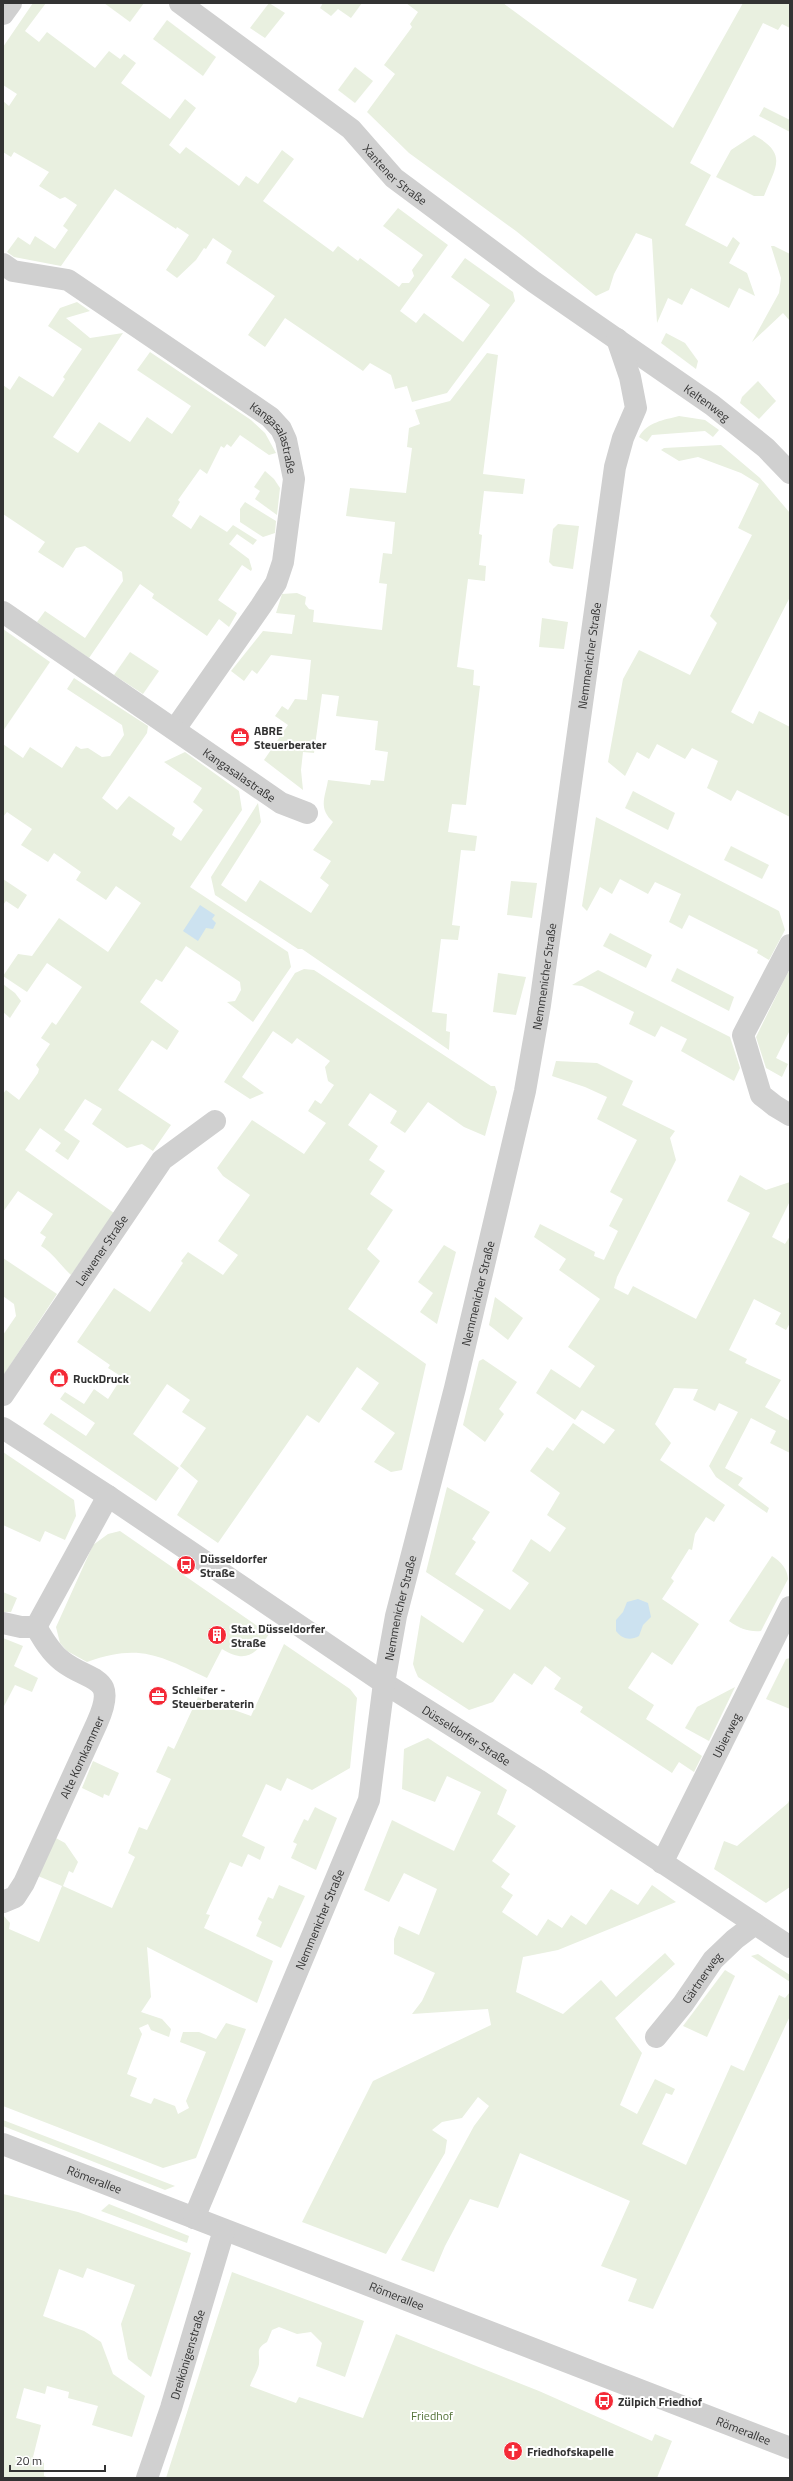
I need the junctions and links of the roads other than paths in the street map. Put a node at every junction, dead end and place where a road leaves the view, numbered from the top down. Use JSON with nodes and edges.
{"nodes":[{"id":1,"x":11,"y":3,"type":"edge"},
{"id":2,"x":180,"y":3,"type":"edge"},
{"id":3,"x":3,"y":14,"type":"edge"},
{"id":4,"x":3,"y":264,"type":"edge"},
{"id":5,"x":617,"y":339,"type":"junction"},
{"id":6,"x":790,"y":473,"type":"edge"},
{"id":7,"x":3,"y":612,"type":"edge"},
{"id":8,"x":175,"y":729,"type":"junction"},
{"id":9,"x":307,"y":813,"type":"dead end"},
{"id":10,"x":790,"y":945,"type":"edge"},
{"id":11,"x":790,"y":1115,"type":"edge"},
{"id":12,"x":215,"y":1121,"type":"dead end"},
{"id":13,"x":3,"y":1395,"type":"edge"},
{"id":14,"x":3,"y":1428,"type":"edge"},
{"id":15,"x":108,"y":1496,"type":"junction"},
{"id":16,"x":790,"y":1607,"type":"edge"},
{"id":17,"x":3,"y":1623,"type":"edge"},
{"id":18,"x":36,"y":1627,"type":"junction"},
{"id":19,"x":384,"y":1683,"type":"junction"},
{"id":20,"x":662,"y":1863,"type":"junction"},
{"id":21,"x":3,"y":1902,"type":"edge"},
{"id":22,"x":756,"y":1924,"type":"junction"},
{"id":23,"x":790,"y":1948,"type":"edge"},
{"id":24,"x":656,"y":2037,"type":"dead end"},
{"id":25,"x":3,"y":2144,"type":"edge"},
{"id":26,"x":194,"y":2218,"type":"junction"},
{"id":27,"x":224,"y":2230,"type":"junction"},
{"id":28,"x":790,"y":2448,"type":"edge"},
{"id":29,"x":147,"y":2478,"type":"edge"}],
"edges":[{"from":1,"to":3,"type":"street"},
{"from":2,"to":5,"type":"street","name":"Xantener Straße"},
{"from":4,"to":8,"type":"street","name":"Kangasalastraße"},
{"from":5,"to":6,"type":"street","name":"Keltenweg"},
{"from":5,"to":19,"type":"street","name":"Nemmenicher Straße"},
{"from":7,"to":8,"type":"street","name":"Kangasalastraße"},
{"from":8,"to":9,"type":"street","name":"Kangasalastraße"},
{"from":10,"to":11,"type":"street"},
{"from":12,"to":13,"type":"street","name":"Leiwener Straße"},
{"from":14,"to":15,"type":"street","name":"Düsseldorfer Straße"},
{"from":15,"to":18,"type":"street"},
{"from":15,"to":19,"type":"street","name":"Düsseldorfer Straße"},
{"from":16,"to":20,"type":"street","name":"Ubierweg"},
{"from":17,"to":18,"type":"street"},
{"from":18,"to":21,"type":"street","name":"Alte Kornkammer"},
{"from":19,"to":20,"type":"street","name":"Düsseldorfer Straße"},
{"from":19,"to":26,"type":"street","name":"Nemmenicher Straße"},
{"from":20,"to":22,"type":"street","name":"Düsseldorfer Straße"},
{"from":22,"to":23,"type":"street","name":"Düsseldorfer Straße"},
{"from":22,"to":24,"type":"street","name":"Gärtnerweg"},
{"from":25,"to":26,"type":"street","name":"Römerallee"},
{"from":26,"to":27,"type":"street","name":"Römerallee"},
{"from":27,"to":28,"type":"street","name":"Römerallee"},
{"from":27,"to":29,"type":"street","name":"Dreikönigenstraße"}]}
